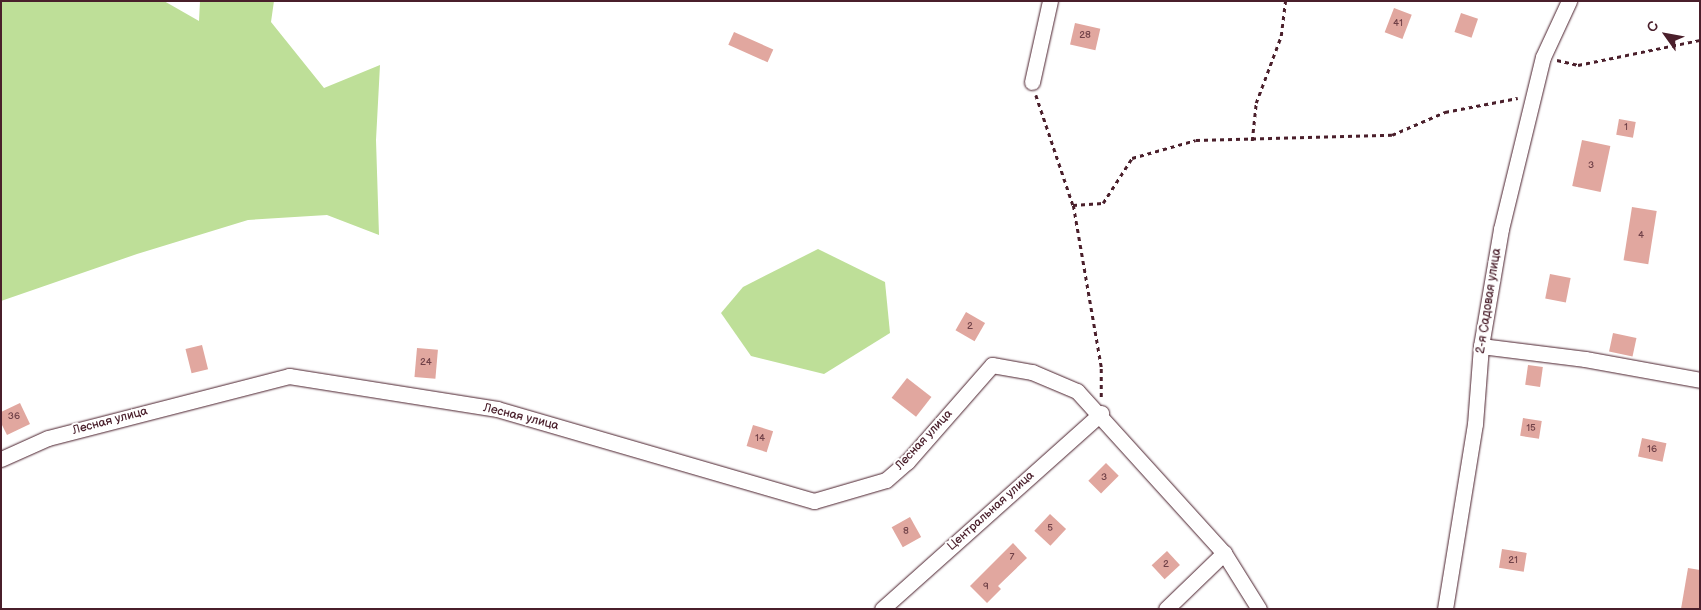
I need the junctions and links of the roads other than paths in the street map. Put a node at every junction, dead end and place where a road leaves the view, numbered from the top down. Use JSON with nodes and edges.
{"nodes":[{"id":1,"x":1050,"y":1,"type":"edge"},
{"id":2,"x":1569,"y":1,"type":"edge"},
{"id":3,"x":1032,"y":82,"type":"road end"},
{"id":4,"x":1481,"y":346,"type":"junction"},
{"id":5,"x":1700,"y":380,"type":"edge"},
{"id":6,"x":1101,"y":413,"type":"junction"},
{"id":7,"x":1,"y":459,"type":"edge"},
{"id":8,"x":1224,"y":552,"type":"junction"},
{"id":9,"x":882,"y":609,"type":"edge"},
{"id":10,"x":1166,"y":609,"type":"edge"},
{"id":11,"x":1259,"y":609,"type":"edge"},
{"id":12,"x":1445,"y":609,"type":"edge"}],
"edges":[{"from":1,"to":3,"type":"street"},
{"from":2,"to":4,"type":"street","name":"2-я Садовая улица"},
{"from":4,"to":5,"type":"street"},
{"from":4,"to":12,"type":"street","name":"2-я Садовая улица"},
{"from":6,"to":7,"type":"street","name":"Лесная улица"},
{"from":6,"to":8,"type":"street"},
{"from":6,"to":9,"type":"street","name":"Центральная улица"},
{"from":8,"to":10,"type":"street"},
{"from":8,"to":11,"type":"street"}]}
